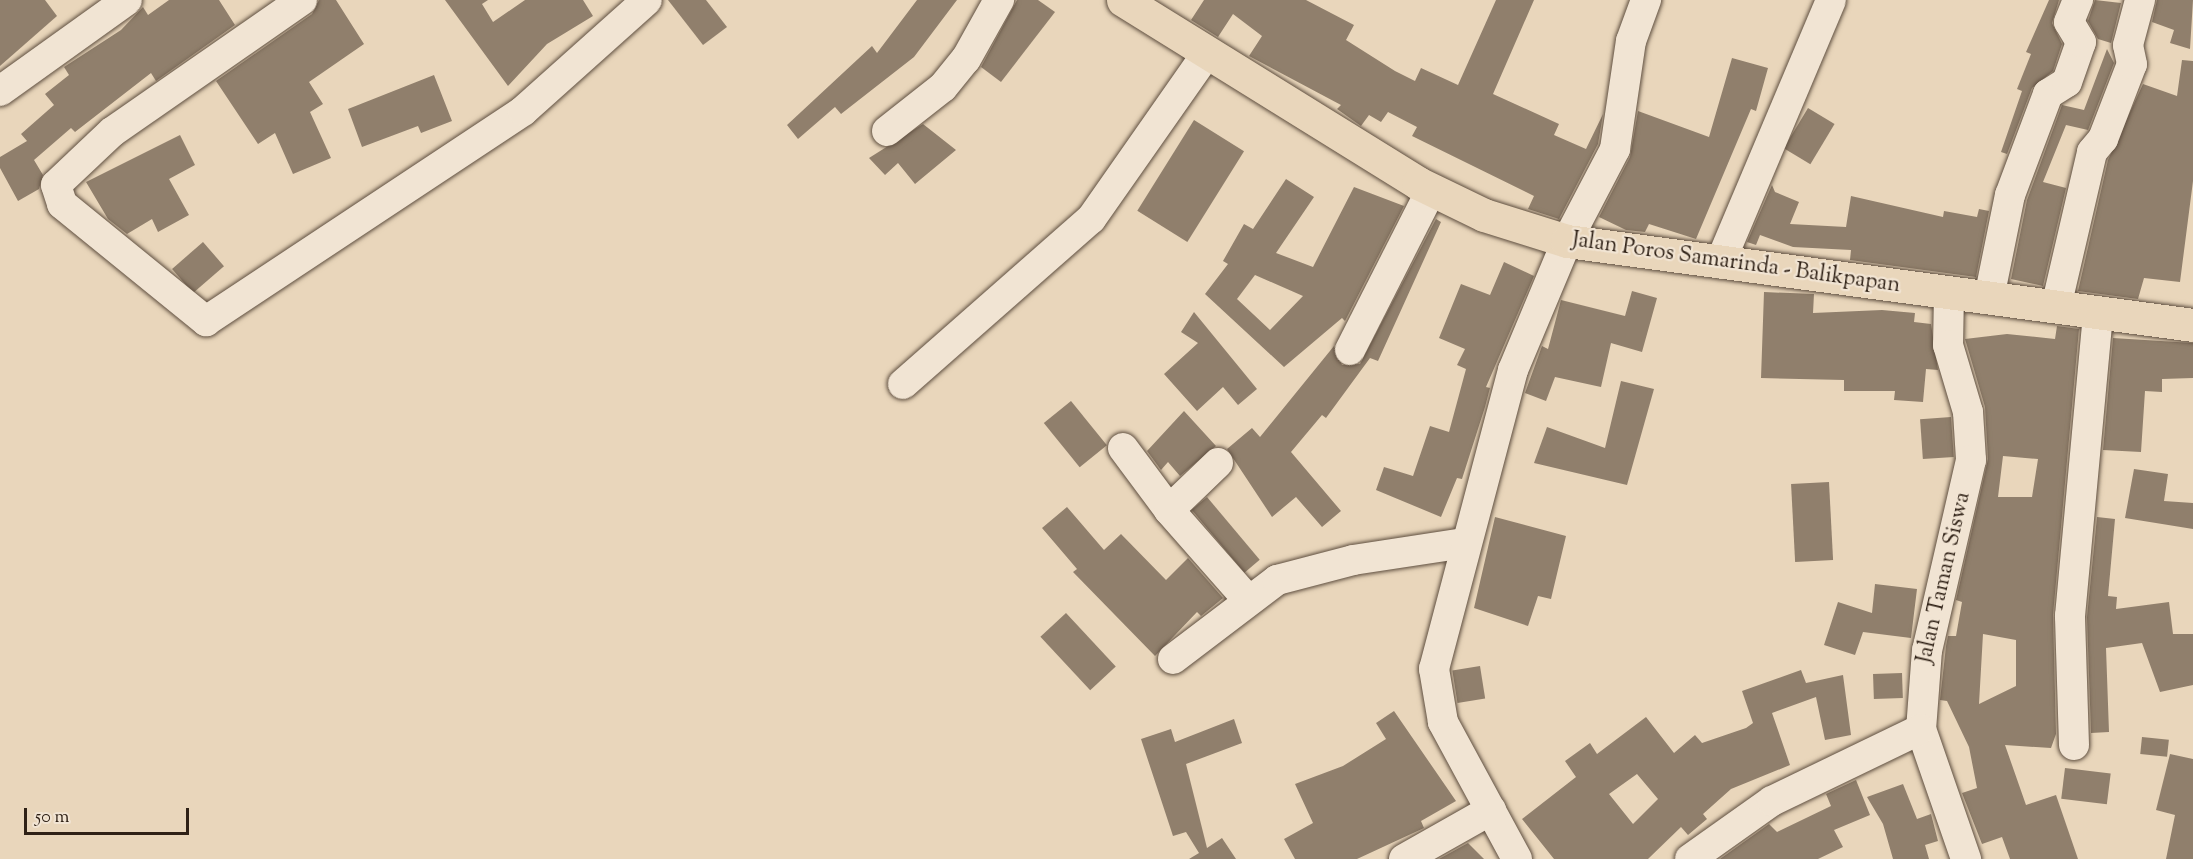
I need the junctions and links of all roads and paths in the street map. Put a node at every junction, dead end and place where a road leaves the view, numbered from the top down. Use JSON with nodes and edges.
{"nodes":[{"id":1,"x":127,"y":0,"type":"edge"},
{"id":2,"x":302,"y":0,"type":"edge"},
{"id":3,"x":647,"y":0,"type":"edge"},
{"id":4,"x":999,"y":0,"type":"edge"},
{"id":5,"x":1646,"y":0,"type":"edge"},
{"id":6,"x":1831,"y":0,"type":"edge"},
{"id":7,"x":2078,"y":0,"type":"edge"},
{"id":8,"x":2140,"y":0,"type":"edge"},
{"id":9,"x":1134,"y":3,"type":"edge"},
{"id":10,"x":1208,"y":52,"type":"junction"},
{"id":11,"x":0,"y":91,"type":"edge"},
{"id":12,"x":887,"y":131,"type":"dead end"},
{"id":13,"x":1431,"y":190,"type":"junction"},
{"id":14,"x":1567,"y":241,"type":"junction"},
{"id":15,"x":1720,"y":263,"type":"junction"},
{"id":16,"x":1949,"y":294,"type":"junction"},
{"id":17,"x":1989,"y":298,"type":"junction"},
{"id":18,"x":2055,"y":308,"type":"junction"},
{"id":19,"x":2098,"y":314,"type":"junction"},
{"id":20,"x":2193,"y":325,"type":"edge"},
{"id":21,"x":1350,"y":350,"type":"dead end"},
{"id":22,"x":903,"y":384,"type":"dead end"},
{"id":23,"x":1123,"y":448,"type":"dead end"},
{"id":24,"x":1218,"y":463,"type":"dead end"},
{"id":25,"x":1169,"y":510,"type":"junction"},
{"id":26,"x":1464,"y":543,"type":"junction"},
{"id":27,"x":1248,"y":600,"type":"junction"},
{"id":28,"x":1173,"y":658,"type":"dead end"},
{"id":29,"x":1921,"y":729,"type":"junction"},
{"id":30,"x":2074,"y":745,"type":"dead end"},
{"id":31,"x":1491,"y":810,"type":"junction"},
{"id":32,"x":1404,"y":859,"type":"edge"},
{"id":33,"x":1517,"y":859,"type":"edge"},
{"id":34,"x":1690,"y":859,"type":"edge"},
{"id":35,"x":1966,"y":859,"type":"edge"}],
"edges":[{"from":1,"to":11,"type":"street"},
{"from":2,"to":3,"type":"street"},
{"from":4,"to":12,"type":"street"},
{"from":5,"to":14,"type":"street"},
{"from":6,"to":15,"type":"street"},
{"from":7,"to":17,"type":"street"},
{"from":8,"to":18,"type":"street"},
{"from":9,"to":10,"type":"highway","name":"Jalan Poros Samarinda - Balikpapan"},
{"from":10,"to":13,"type":"highway","name":"Jalan Poros Samarinda - Balikpapan"},
{"from":10,"to":22,"type":"street"},
{"from":13,"to":14,"type":"highway","name":"Jalan Poros Samarinda - Balikpapan"},
{"from":13,"to":21,"type":"street"},
{"from":14,"to":15,"type":"highway","name":"Jalan Poros Samarinda - Balikpapan"},
{"from":14,"to":26,"type":"street"},
{"from":15,"to":16,"type":"highway","name":"Jalan Poros Samarinda - Balikpapan"},
{"from":16,"to":17,"type":"highway","name":"Jalan Poros Samarinda - Balikpapan"},
{"from":16,"to":29,"type":"street","name":"Jalan Taman Siswa"},
{"from":17,"to":18,"type":"highway","name":"Jalan Poros Samarinda - Balikpapan"},
{"from":18,"to":19,"type":"highway","name":"Jalan Poros Samarinda - Balikpapan"},
{"from":19,"to":20,"type":"highway","name":"Jalan Poros Samarinda - Balikpapan"},
{"from":19,"to":30,"type":"street"},
{"from":23,"to":25,"type":"street"},
{"from":24,"to":25,"type":"street"},
{"from":25,"to":27,"type":"street"},
{"from":26,"to":27,"type":"street"},
{"from":26,"to":31,"type":"street"},
{"from":27,"to":28,"type":"street"},
{"from":29,"to":34,"type":"street"},
{"from":29,"to":35,"type":"street","name":"Jalan Taman Siswa"},
{"from":31,"to":32,"type":"street"},
{"from":31,"to":33,"type":"street"}]}
